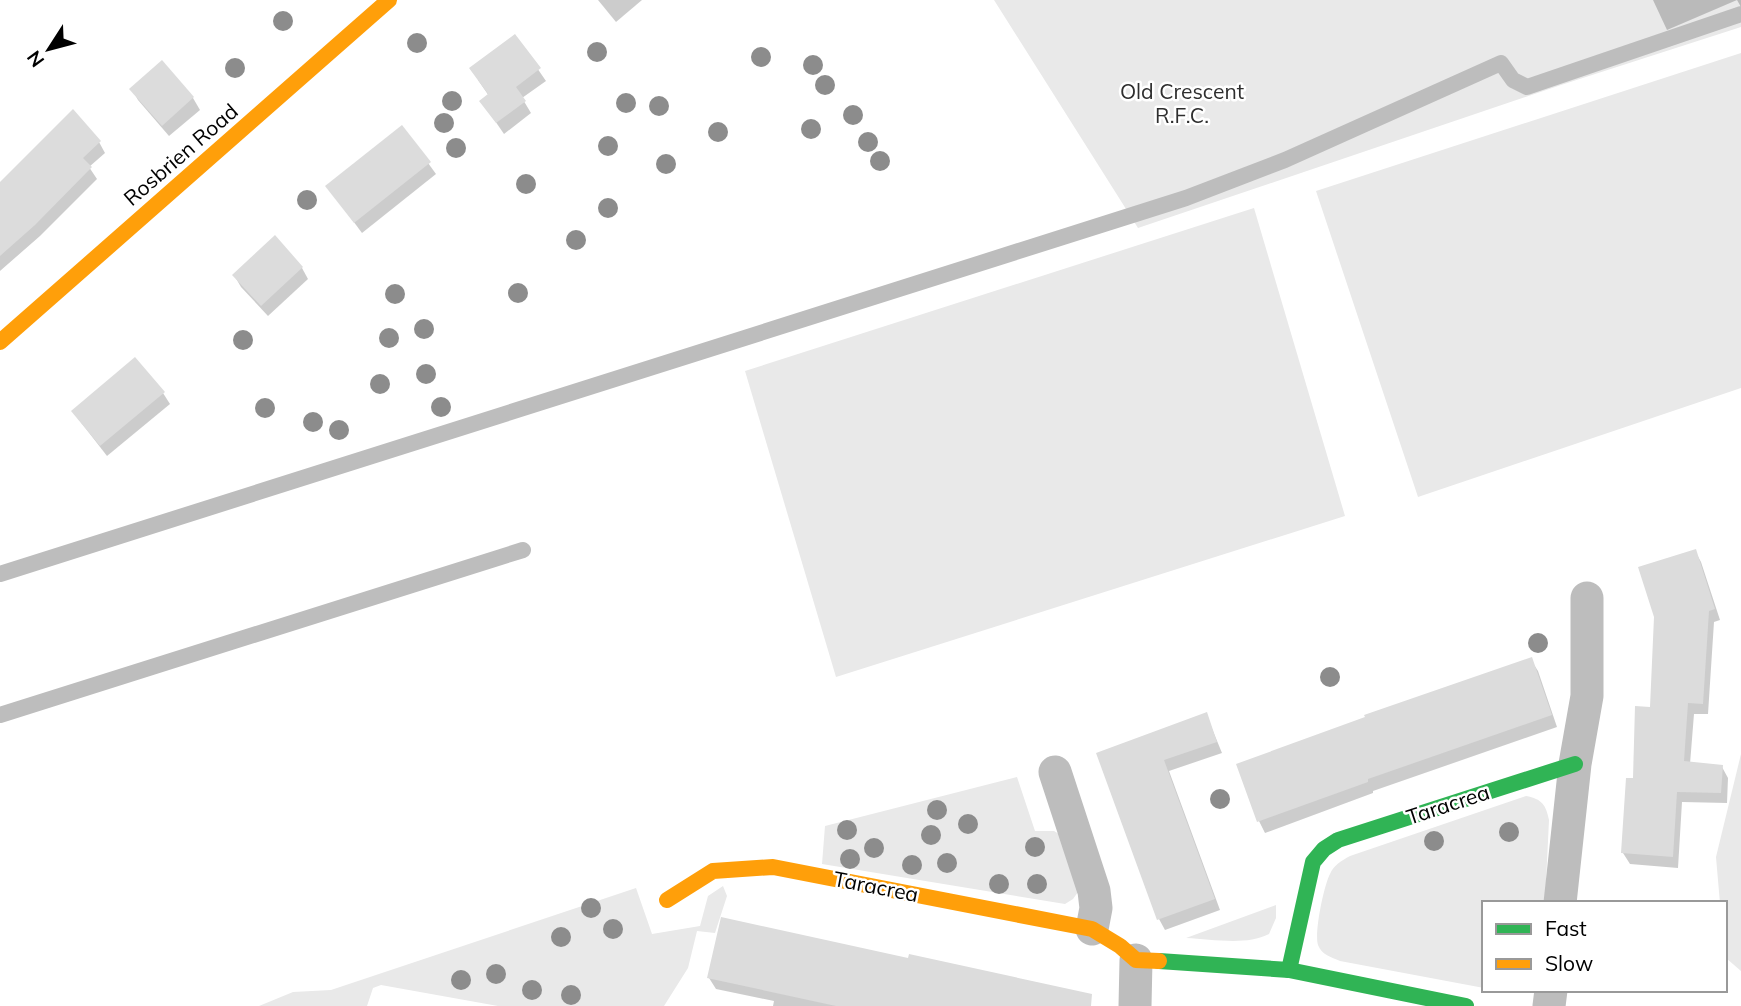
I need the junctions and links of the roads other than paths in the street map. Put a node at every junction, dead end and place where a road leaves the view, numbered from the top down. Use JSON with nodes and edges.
{"nodes":[{"id":1,"x":389,"y":0,"type":"edge"},
{"id":2,"x":1741,"y":14,"type":"edge"},
{"id":3,"x":0,"y":342,"type":"edge"},
{"id":4,"x":523,"y":550,"type":"dead end"},
{"id":5,"x":0,"y":574,"type":"edge"},
{"id":6,"x":1587,"y":598,"type":"dead end"},
{"id":7,"x":0,"y":715,"type":"edge"},
{"id":8,"x":1575,"y":764,"type":"junction"},
{"id":9,"x":1055,"y":772,"type":"dead end"},
{"id":10,"x":667,"y":900,"type":"dead end"},
{"id":11,"x":1560,"y":901,"type":"edge"},
{"id":12,"x":1092,"y":929,"type":"junction"},
{"id":13,"x":1136,"y":960,"type":"junction"},
{"id":14,"x":1289,"y":970,"type":"junction"},
{"id":15,"x":1135,"y":1006,"type":"edge"},
{"id":16,"x":1466,"y":1006,"type":"edge"}],
"edges":[{"from":1,"to":3,"type":"street","name":"Rosbrien Road"},
{"from":2,"to":5,"type":"lane"},
{"from":4,"to":7,"type":"lane"},
{"from":6,"to":8,"type":"street"},
{"from":8,"to":11,"type":"street"},
{"from":8,"to":14,"type":"street","name":"Taracrea"},
{"from":9,"to":12,"type":"street"},
{"from":10,"to":12,"type":"street","name":"Taracrea"},
{"from":12,"to":13,"type":"street","name":"Taracrea"},
{"from":13,"to":14,"type":"street"},
{"from":13,"to":15,"type":"street"},
{"from":14,"to":16,"type":"street"}]}
